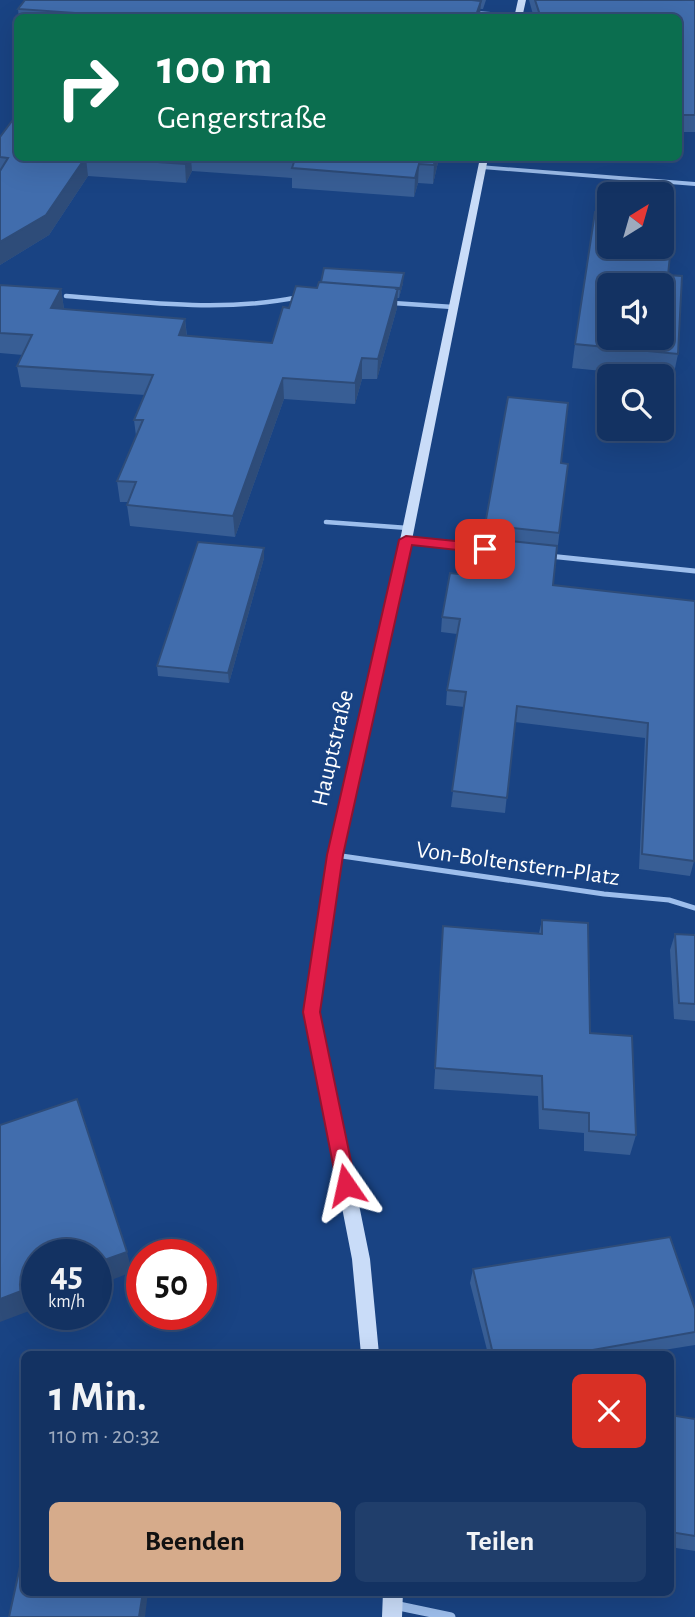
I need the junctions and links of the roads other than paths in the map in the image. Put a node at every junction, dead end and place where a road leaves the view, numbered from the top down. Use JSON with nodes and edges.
{"nodes":[{"id":1,"x":464,"y":12,"type":"edge"},
{"id":2,"x":486,"y":14,"type":"edge"},
{"id":3,"x":483,"y":162,"type":"edge"},
{"id":4,"x":695,"y":184,"type":"edge"},
{"id":5,"x":66,"y":296,"type":"dead end"},
{"id":6,"x":310,"y":297,"type":"edge"},
{"id":7,"x":392,"y":303,"type":"edge"},
{"id":8,"x":453,"y":307,"type":"junction"},
{"id":9,"x":326,"y":523,"type":"dead end"},
{"id":10,"x":407,"y":534,"type":"junction"},
{"id":11,"x":502,"y":551,"type":"edge"},
{"id":12,"x":544,"y":555,"type":"edge"},
{"id":13,"x":695,"y":571,"type":"edge"},
{"id":14,"x":335,"y":855,"type":"junction"},
{"id":15,"x":695,"y":908,"type":"edge"},
{"id":16,"x":370,"y":1351,"type":"edge"},
{"id":17,"x":393,"y":1605,"type":"edge"},
{"id":18,"x":451,"y":1617,"type":"edge"}],
"edges":[{"from":1,"to":2,"type":"street"},
{"from":3,"to":4,"type":"street"},
{"from":3,"to":8,"type":"main road","name":"Hauptstraße"},
{"from":5,"to":6,"type":"lane"},
{"from":7,"to":8,"type":"lane"},
{"from":8,"to":10,"type":"main road","name":"Hauptstraße"},
{"from":9,"to":10,"type":"lane"},
{"from":10,"to":11,"type":"street"},
{"from":10,"to":14,"type":"main road","name":"Hauptstraße"},
{"from":12,"to":13,"type":"street"},
{"from":14,"to":15,"type":"lane","name":"Von-Boltenstern-Platz"},
{"from":14,"to":16,"type":"main road","name":"Hauptstraße"},
{"from":17,"to":18,"type":"street"}]}
